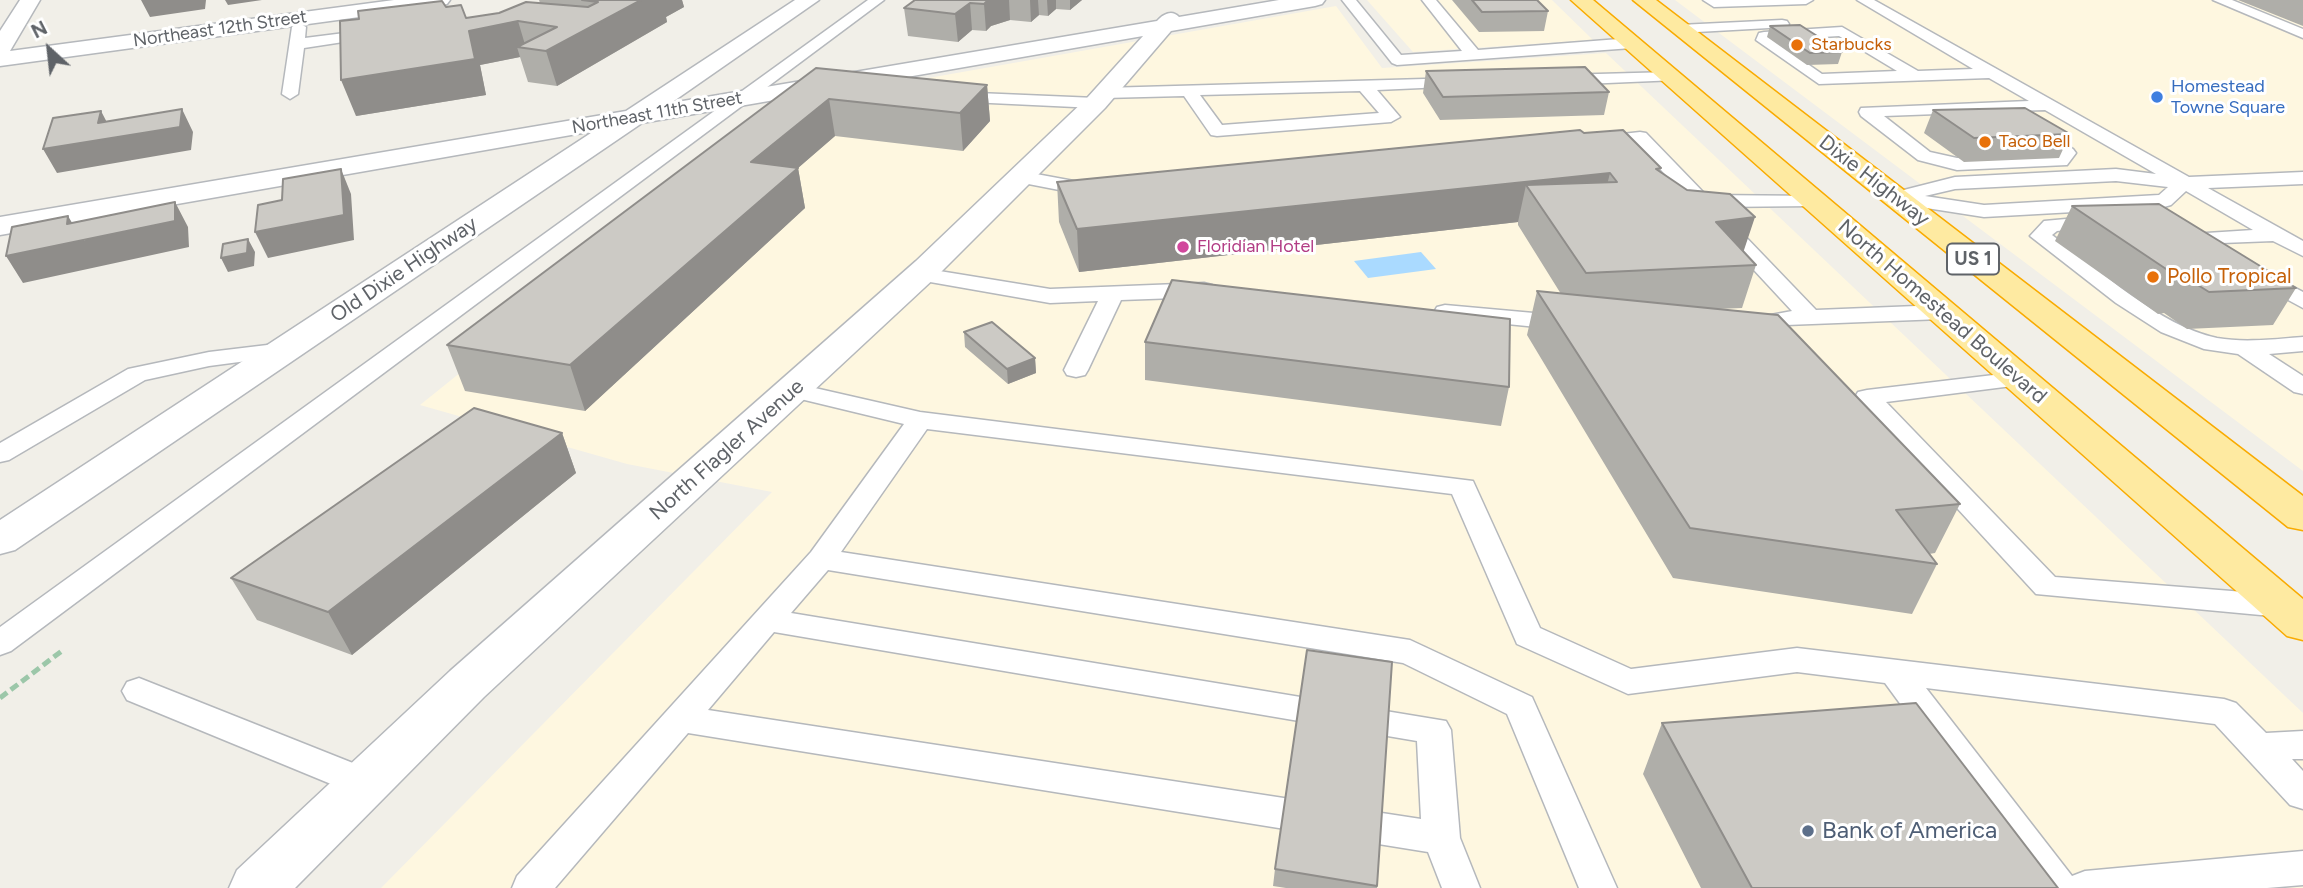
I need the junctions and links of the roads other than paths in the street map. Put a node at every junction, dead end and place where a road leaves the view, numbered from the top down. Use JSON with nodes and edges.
{"nodes":[{"id":1,"x":30,"y":0,"type":"edge"},
{"id":2,"x":440,"y":0,"type":"edge"},
{"id":3,"x":808,"y":0,"type":"edge"},
{"id":4,"x":877,"y":0,"type":"edge"},
{"id":5,"x":1315,"y":0,"type":"edge"},
{"id":6,"x":1349,"y":0,"type":"edge"},
{"id":7,"x":1429,"y":0,"type":"edge"},
{"id":8,"x":1581,"y":0,"type":"edge"},
{"id":9,"x":1643,"y":0,"type":"edge"},
{"id":10,"x":1710,"y":0,"type":"edge"},
{"id":11,"x":1806,"y":0,"type":"edge"},
{"id":12,"x":1864,"y":0,"type":"edge"},
{"id":13,"x":2220,"y":0,"type":"edge"},
{"id":14,"x":1175,"y":13,"type":"edge"},
{"id":15,"x":1896,"y":18,"type":"junction"},
{"id":16,"x":300,"y":19,"type":"junction"},
{"id":17,"x":1679,"y":29,"type":"junction"},
{"id":18,"x":392,"y":31,"type":"edge"},
{"id":19,"x":2303,"y":34,"type":"edge"},
{"id":20,"x":1632,"y":43,"type":"junction"},
{"id":21,"x":297,"y":44,"type":"junction"},
{"id":22,"x":0,"y":49,"type":"edge"},
{"id":23,"x":1474,"y":55,"type":"junction"},
{"id":24,"x":0,"y":59,"type":"edge"},
{"id":25,"x":1990,"y":73,"type":"junction"},
{"id":26,"x":1914,"y":75,"type":"junction"},
{"id":27,"x":1671,"y":78,"type":"junction"},
{"id":28,"x":1546,"y":81,"type":"edge"},
{"id":29,"x":1476,"y":83,"type":"edge"},
{"id":30,"x":1365,"y":86,"type":"junction"},
{"id":31,"x":1188,"y":90,"type":"junction"},
{"id":32,"x":290,"y":94,"type":"dead end"},
{"id":33,"x":933,"y":97,"type":"edge"},
{"id":34,"x":1100,"y":98,"type":"junction"},
{"id":35,"x":743,"y":99,"type":"junction"},
{"id":36,"x":2046,"y":105,"type":"junction"},
{"id":37,"x":1994,"y":107,"type":"junction"},
{"id":38,"x":633,"y":117,"type":"junction"},
{"id":39,"x":1570,"y":144,"type":"edge"},
{"id":40,"x":446,"y":149,"type":"junction"},
{"id":41,"x":512,"y":174,"type":"junction"},
{"id":42,"x":1020,"y":177,"type":"junction"},
{"id":43,"x":2303,"y":177,"type":"edge"},
{"id":44,"x":2184,"y":183,"type":"junction"},
{"id":45,"x":1113,"y":190,"type":"edge"},
{"id":46,"x":1895,"y":198,"type":"junction"},
{"id":47,"x":1813,"y":200,"type":"junction"},
{"id":48,"x":1700,"y":201,"type":"junction"},
{"id":49,"x":2150,"y":222,"type":"edge"},
{"id":50,"x":0,"y":226,"type":"edge"},
{"id":51,"x":2275,"y":235,"type":"junction"},
{"id":52,"x":2303,"y":250,"type":"edge"},
{"id":53,"x":921,"y":274,"type":"junction"},
{"id":54,"x":1219,"y":292,"type":"edge"},
{"id":55,"x":1113,"y":293,"type":"junction"},
{"id":56,"x":2303,"y":302,"type":"edge"},
{"id":57,"x":1426,"y":310,"type":"edge"},
{"id":58,"x":1942,"y":312,"type":"junction"},
{"id":59,"x":1810,"y":317,"type":"junction"},
{"id":60,"x":1591,"y":326,"type":"edge"},
{"id":61,"x":1725,"y":330,"type":"edge"},
{"id":62,"x":2303,"y":344,"type":"edge"},
{"id":63,"x":2246,"y":349,"type":"junction"},
{"id":64,"x":285,"y":350,"type":"junction"},
{"id":65,"x":1076,"y":370,"type":"dead end"},
{"id":66,"x":2019,"y":379,"type":"junction"},
{"id":67,"x":2303,"y":387,"type":"edge"},
{"id":68,"x":793,"y":390,"type":"junction"},
{"id":69,"x":920,"y":420,"type":"junction"},
{"id":70,"x":0,"y":454,"type":"edge"},
{"id":71,"x":2303,"y":517,"type":"edge"},
{"id":72,"x":0,"y":540,"type":"edge"},
{"id":73,"x":821,"y":559,"type":"junction"},
{"id":74,"x":2293,"y":615,"type":"edge"},
{"id":75,"x":767,"y":620,"type":"junction"},
{"id":76,"x":0,"y":643,"type":"edge"},
{"id":77,"x":1895,"y":673,"type":"junction"},
{"id":78,"x":139,"y":691,"type":"dead end"},
{"id":79,"x":680,"y":719,"type":"junction"},
{"id":80,"x":2303,"y":745,"type":"edge"},
{"id":81,"x":2257,"y":747,"type":"junction"},
{"id":82,"x":365,"y":783,"type":"junction"},
{"id":83,"x":2303,"y":794,"type":"edge"},
{"id":84,"x":1441,"y":838,"type":"junction"},
{"id":85,"x":2303,"y":868,"type":"edge"},
{"id":86,"x":257,"y":888,"type":"edge"},
{"id":87,"x":531,"y":888,"type":"edge"},
{"id":88,"x":1461,"y":888,"type":"edge"},
{"id":89,"x":1598,"y":888,"type":"edge"},
{"id":90,"x":2059,"y":888,"type":"edge"},
{"id":91,"x":2085,"y":888,"type":"edge"}],
"edges":[{"from":1,"to":22,"type":"street"},
{"from":2,"to":16,"type":"street","name":"Northeast 12th Street"},
{"from":3,"to":38,"type":"street","name":"Old Dixie Highway"},
{"from":4,"to":35,"type":"lane"},
{"from":5,"to":14,"type":"street","name":"Northeast 11th Street"},
{"from":6,"to":23,"type":"lane"},
{"from":7,"to":23,"type":"lane"},
{"from":8,"to":20,"type":"highway","name":"North Homestead Boulevard","number":"US 1"},
{"from":9,"to":17,"type":"highway","name":"Dixie Highway","number":"US 1"},
{"from":10,"to":11,"type":"lane"},
{"from":12,"to":15,"type":"lane"},
{"from":13,"to":19,"type":"lane"},
{"from":14,"to":34,"type":"street","name":"North Flagler Avenue"},
{"from":14,"to":35,"type":"street","name":"Northeast 11th Street"},
{"from":15,"to":17,"type":"lane"},
{"from":15,"to":25,"type":"lane"},
{"from":16,"to":21,"type":"lane"},
{"from":16,"to":24,"type":"street","name":"Northeast 12th Street"},
{"from":17,"to":46,"type":"highway","name":"Dixie Highway","number":"US 1"},
{"from":18,"to":21,"type":"lane"},
{"from":20,"to":23,"type":"lane"},
{"from":20,"to":27,"type":"highway","name":"North Homestead Boulevard","number":"US 1"},
{"from":21,"to":32,"type":"lane"},
{"from":25,"to":26,"type":"lane"},
{"from":25,"to":36,"type":"lane"},
{"from":26,"to":26,"type":"lane"},
{"from":27,"to":28,"type":"lane"},
{"from":27,"to":47,"type":"highway","name":"North Homestead Boulevard","number":"US 1"},
{"from":29,"to":30,"type":"lane"},
{"from":30,"to":31,"type":"lane"},
{"from":30,"to":31,"type":"lane"},
{"from":31,"to":34,"type":"lane"},
{"from":33,"to":34,"type":"lane"},
{"from":34,"to":42,"type":"street","name":"North Flagler Avenue"},
{"from":35,"to":38,"type":"street","name":"Northeast 11th Street"},
{"from":35,"to":76,"type":"lane"},
{"from":36,"to":37,"type":"lane"},
{"from":36,"to":44,"type":"lane"},
{"from":37,"to":37,"type":"lane"},
{"from":38,"to":40,"type":"street","name":"Northeast 11th Street"},
{"from":38,"to":41,"type":"street","name":"Old Dixie Highway"},
{"from":39,"to":48,"type":"lane"},
{"from":40,"to":41,"type":"street"},
{"from":40,"to":50,"type":"street","name":"Northeast 11th Street"},
{"from":41,"to":64,"type":"street","name":"Old Dixie Highway"},
{"from":42,"to":45,"type":"lane"},
{"from":42,"to":53,"type":"street","name":"North Flagler Avenue"},
{"from":43,"to":44,"type":"lane"},
{"from":44,"to":46,"type":"lane"},
{"from":44,"to":46,"type":"lane"},
{"from":44,"to":51,"type":"lane"},
{"from":46,"to":47,"type":"highway"},
{"from":46,"to":71,"type":"highway","name":"Dixie Highway","number":"US 1"},
{"from":47,"to":48,"type":"lane"},
{"from":47,"to":58,"type":"highway","name":"North Homestead Boulevard","number":"US 1"},
{"from":48,"to":59,"type":"lane"},
{"from":49,"to":63,"type":"lane"},
{"from":51,"to":52,"type":"lane"},
{"from":51,"to":56,"type":"lane"},
{"from":53,"to":55,"type":"lane"},
{"from":53,"to":68,"type":"street","name":"North Flagler Avenue"},
{"from":54,"to":55,"type":"lane"},
{"from":55,"to":65,"type":"lane"},
{"from":57,"to":60,"type":"lane"},
{"from":58,"to":59,"type":"lane"},
{"from":58,"to":66,"type":"highway","name":"North Homestead Boulevard","number":"US 1"},
{"from":59,"to":61,"type":"lane"},
{"from":62,"to":63,"type":"lane"},
{"from":63,"to":67,"type":"lane"},
{"from":64,"to":70,"type":"lane"},
{"from":64,"to":72,"type":"street","name":"Old Dixie Highway"},
{"from":66,"to":74,"type":"highway","name":"North Homestead Boulevard","number":"US 1"},
{"from":66,"to":74,"type":"lane"},
{"from":68,"to":69,"type":"lane"},
{"from":68,"to":82,"type":"street","name":"North Flagler Avenue"},
{"from":69,"to":73,"type":"lane"},
{"from":69,"to":77,"type":"lane"},
{"from":73,"to":75,"type":"lane"},
{"from":73,"to":89,"type":"lane"},
{"from":75,"to":79,"type":"lane"},
{"from":75,"to":84,"type":"lane"},
{"from":77,"to":81,"type":"lane"},
{"from":77,"to":90,"type":"lane"},
{"from":78,"to":82,"type":"lane"},
{"from":79,"to":84,"type":"lane"},
{"from":79,"to":87,"type":"lane"},
{"from":80,"to":81,"type":"lane"},
{"from":81,"to":83,"type":"lane"},
{"from":82,"to":86,"type":"street","name":"North Flagler Avenue"},
{"from":84,"to":88,"type":"lane"},
{"from":85,"to":91,"type":"lane"}]}
